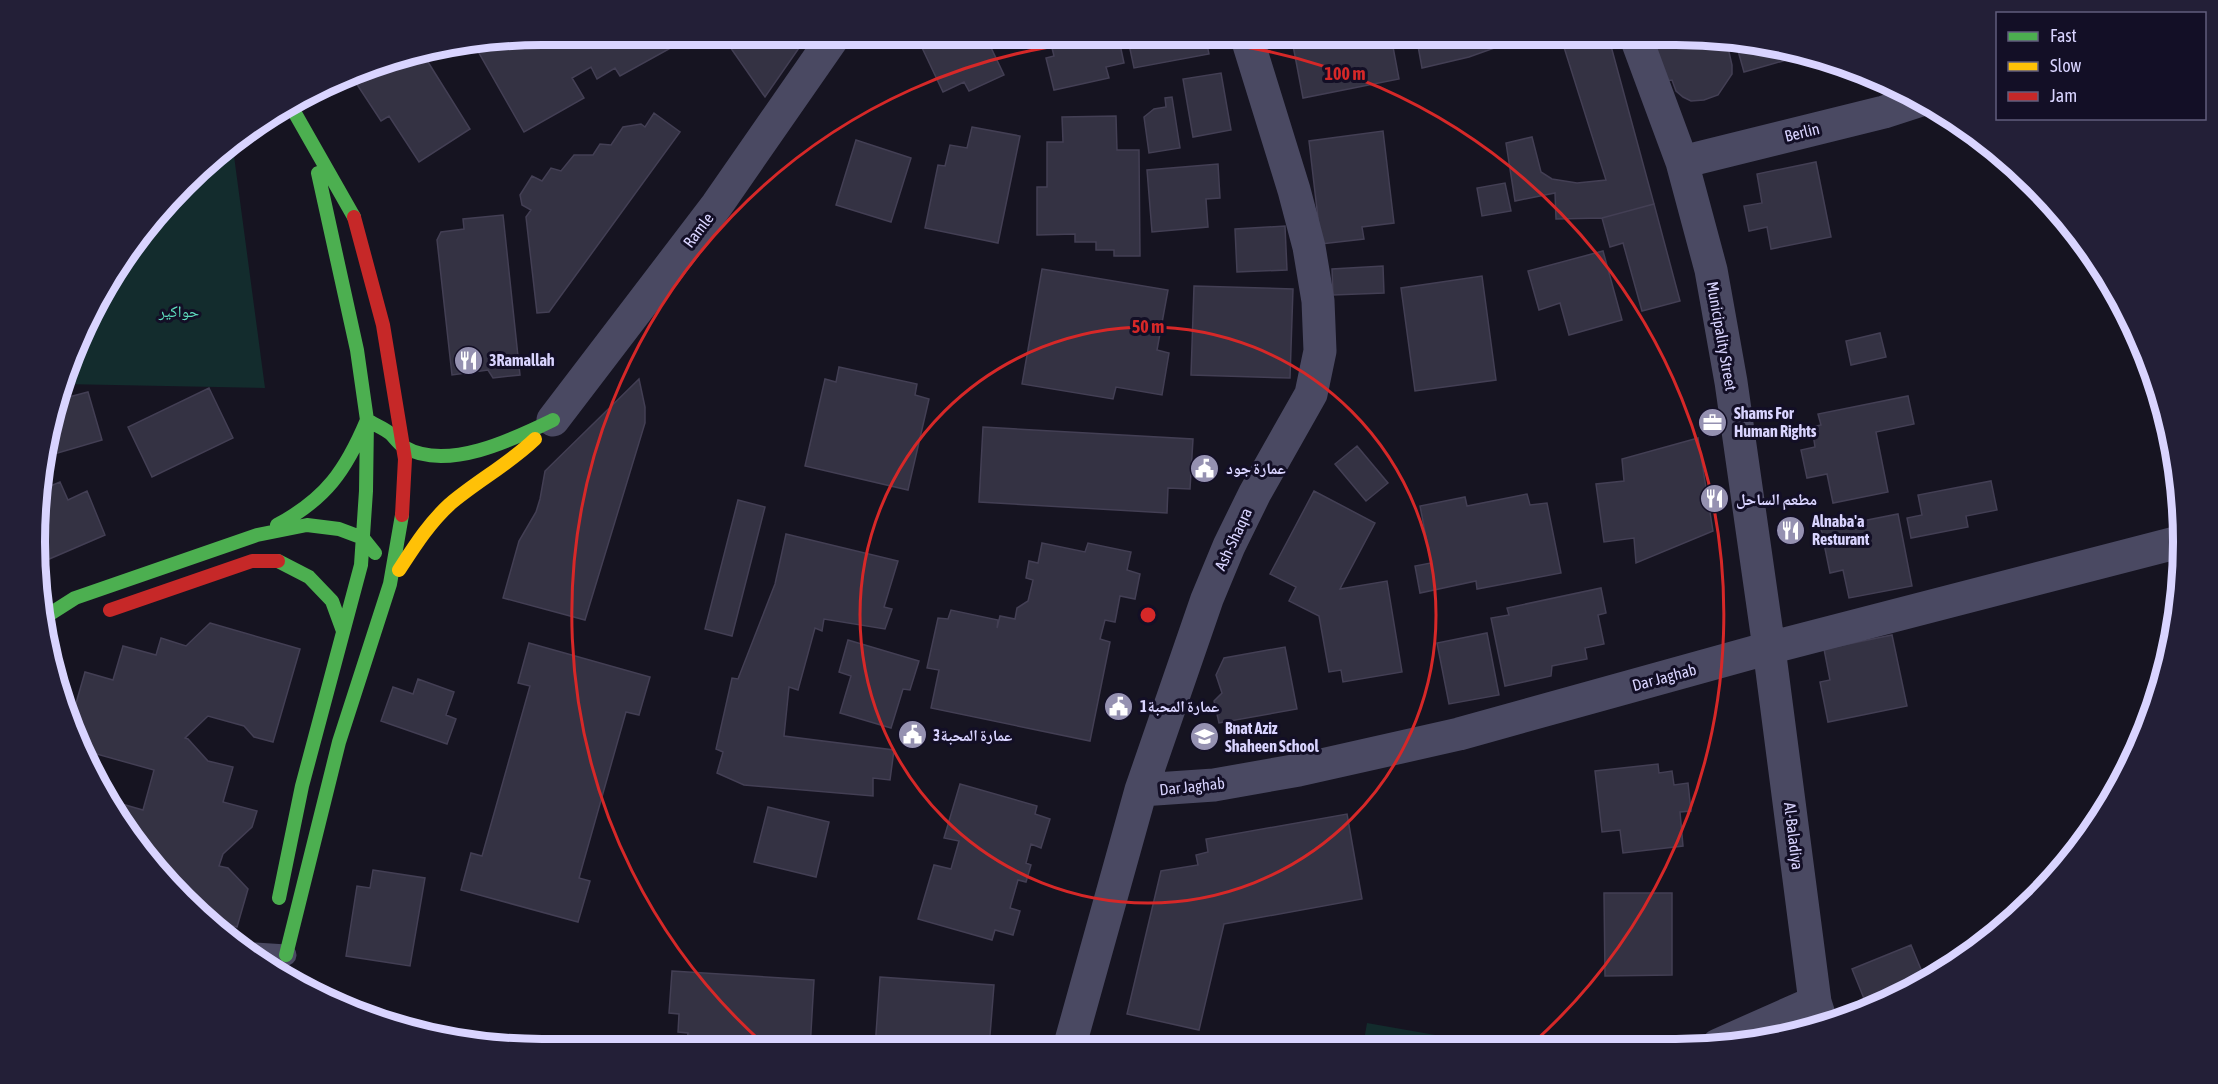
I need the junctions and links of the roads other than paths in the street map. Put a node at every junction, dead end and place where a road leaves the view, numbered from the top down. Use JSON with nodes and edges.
{"nodes":[{"id":1,"x":828,"y":45,"type":"edge"},
{"id":2,"x":1249,"y":45,"type":"edge"},
{"id":3,"x":1639,"y":45,"type":"edge"},
{"id":4,"x":1910,"y":104,"type":"edge"},
{"id":5,"x":294,"y":111,"type":"edge"},
{"id":6,"x":312,"y":142,"type":"junction"},
{"id":7,"x":1682,"y":162,"type":"junction"},
{"id":8,"x":367,"y":420,"type":"junction"},
{"id":9,"x":553,"y":420,"type":"junction"},
{"id":10,"x":403,"y":446,"type":"junction"},
{"id":11,"x":257,"y":535,"type":"junction"},
{"id":12,"x":363,"y":538,"type":"junction"},
{"id":13,"x":2173,"y":544,"type":"edge"},
{"id":14,"x":390,"y":584,"type":"junction"},
{"id":15,"x":94,"y":616,"type":"dead end"},
{"id":16,"x":51,"y":620,"type":"edge"},
{"id":17,"x":343,"y":631,"type":"junction"},
{"id":18,"x":1769,"y":648,"type":"junction"},
{"id":19,"x":1141,"y":790,"type":"junction"},
{"id":20,"x":267,"y":956,"type":"edge"},
{"id":21,"x":287,"y":960,"type":"junction"},
{"id":22,"x":1819,"y":1013,"type":"edge"},
{"id":23,"x":1762,"y":1031,"type":"edge"},
{"id":24,"x":1072,"y":1039,"type":"edge"}],
"edges":[{"from":1,"to":9,"type":"street","name":"Ramle"},
{"from":2,"to":19,"type":"street","name":"Ash-Shaqra"},
{"from":3,"to":7,"type":"street","name":"Municipality Street"},
{"from":4,"to":7,"type":"street","name":"Berlin"},
{"from":5,"to":6,"type":"main road"},
{"from":6,"to":8,"type":"main road"},
{"from":6,"to":10,"type":"main road"},
{"from":7,"to":18,"type":"street","name":"Municipality Street"},
{"from":8,"to":10,"type":"main road"},
{"from":8,"to":11,"type":"main road"},
{"from":8,"to":12,"type":"main road"},
{"from":9,"to":10,"type":"main road"},
{"from":9,"to":14,"type":"main road"},
{"from":10,"to":14,"type":"main road"},
{"from":11,"to":12,"type":"main road"},
{"from":11,"to":16,"type":"main road"},
{"from":12,"to":14,"type":"main road"},
{"from":12,"to":17,"type":"main road"},
{"from":13,"to":18,"type":"street","name":"Dar Jaghab"},
{"from":14,"to":21,"type":"main road"},
{"from":15,"to":17,"type":"main road"},
{"from":17,"to":21,"type":"main road"},
{"from":18,"to":19,"type":"street","name":"Dar Jaghab"},
{"from":18,"to":22,"type":"street","name":"Al-Baladiya"},
{"from":19,"to":24,"type":"street","name":"Ash-Shaqra"},
{"from":20,"to":21,"type":"lane"},
{"from":22,"to":23,"type":"street"}]}
